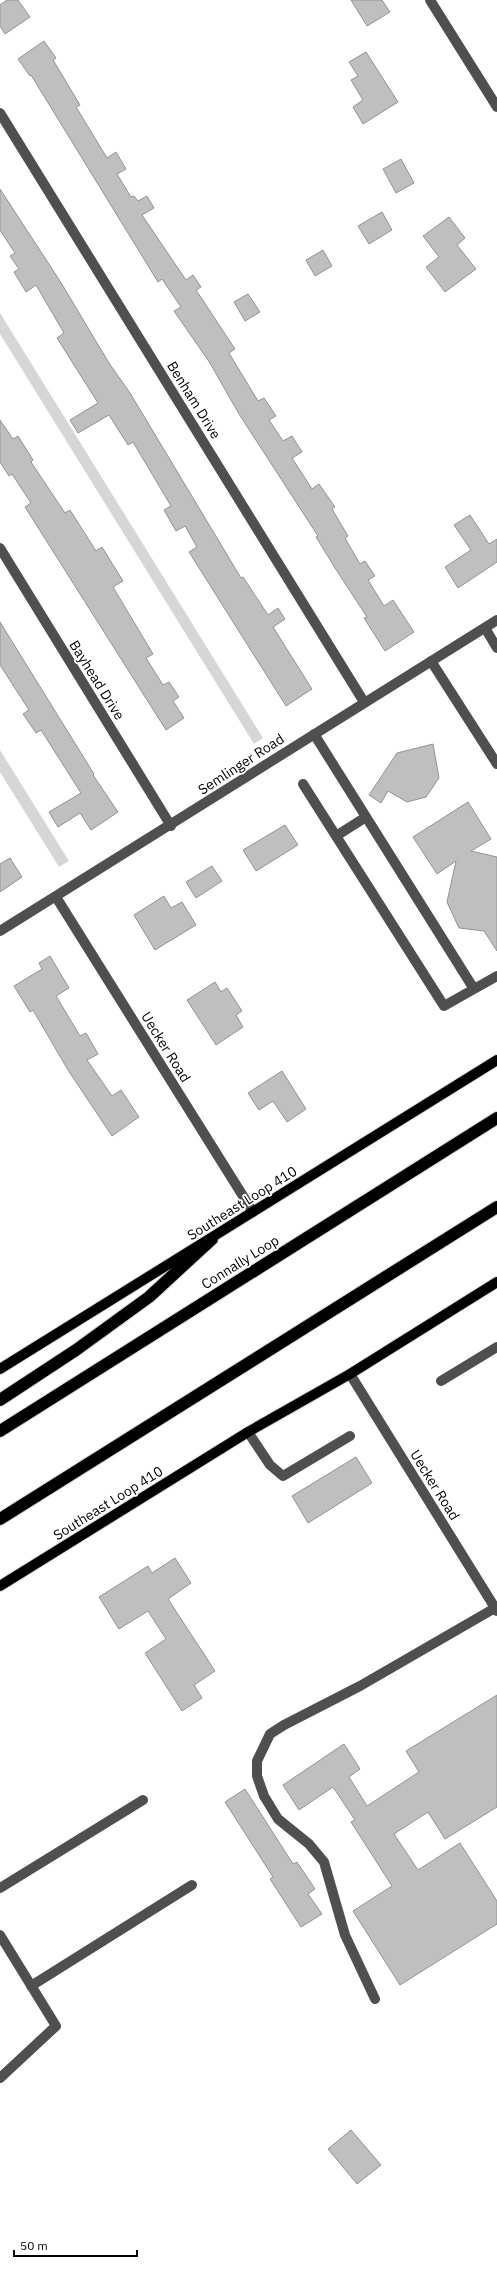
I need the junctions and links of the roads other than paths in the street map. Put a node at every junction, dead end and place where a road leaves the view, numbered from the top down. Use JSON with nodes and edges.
{"nodes":[{"id":1,"x":430,"y":0,"type":"edge"},
{"id":2,"x":497,"y":107,"type":"edge"},
{"id":3,"x":0,"y":113,"type":"edge"},
{"id":4,"x":0,"y":548,"type":"edge"},
{"id":5,"x":497,"y":620,"type":"edge"},
{"id":6,"x":484,"y":628,"type":"junction"},
{"id":7,"x":497,"y":648,"type":"edge"},
{"id":8,"x":430,"y":661,"type":"junction"},
{"id":9,"x":364,"y":702,"type":"junction"},
{"id":10,"x":314,"y":734,"type":"junction"},
{"id":11,"x":497,"y":764,"type":"edge"},
{"id":12,"x":303,"y":784,"type":"dead end"},
{"id":13,"x":366,"y":817,"type":"junction"},
{"id":14,"x":170,"y":826,"type":"junction"},
{"id":15,"x":336,"y":836,"type":"junction"},
{"id":16,"x":56,"y":897,"type":"junction"},
{"id":17,"x":0,"y":931,"type":"edge"},
{"id":18,"x":497,"y":976,"type":"edge"},
{"id":19,"x":474,"y":989,"type":"junction"},
{"id":20,"x":497,"y":1060,"type":"edge"},
{"id":21,"x":497,"y":1118,"type":"edge"},
{"id":22,"x":497,"y":1207,"type":"edge"},
{"id":23,"x":253,"y":1212,"type":"junction"},
{"id":24,"x":212,"y":1239,"type":"junction"},
{"id":25,"x":497,"y":1282,"type":"edge"},
{"id":26,"x":497,"y":1347,"type":"edge"},
{"id":27,"x":0,"y":1369,"type":"edge"},
{"id":28,"x":350,"y":1374,"type":"junction"},
{"id":29,"x":441,"y":1381,"type":"dead end"},
{"id":30,"x":0,"y":1400,"type":"edge"},
{"id":31,"x":0,"y":1431,"type":"edge"},
{"id":32,"x":248,"y":1432,"type":"junction"},
{"id":33,"x":350,"y":1436,"type":"dead end"},
{"id":34,"x":0,"y":1518,"type":"edge"},
{"id":35,"x":0,"y":1586,"type":"edge"},
{"id":36,"x":496,"y":1610,"type":"edge"},
{"id":37,"x":143,"y":1800,"type":"dead end"},
{"id":38,"x":192,"y":1885,"type":"dead end"},
{"id":39,"x":0,"y":1888,"type":"edge"},
{"id":40,"x":0,"y":1935,"type":"edge"},
{"id":41,"x":31,"y":1986,"type":"junction"},
{"id":42,"x":375,"y":1999,"type":"dead end"},
{"id":43,"x":0,"y":2078,"type":"edge"}],
"edges":[{"from":1,"to":2,"type":"street"},
{"from":3,"to":9,"type":"street","name":"Benham Drive"},
{"from":4,"to":14,"type":"street","name":"Bayhead Drive"},
{"from":5,"to":6,"type":"street","name":"Semlinger Road"},
{"from":6,"to":7,"type":"street"},
{"from":6,"to":8,"type":"street","name":"Semlinger Road"},
{"from":8,"to":9,"type":"street","name":"Semlinger Road"},
{"from":8,"to":11,"type":"street"},
{"from":9,"to":10,"type":"street","name":"Semlinger Road"},
{"from":10,"to":13,"type":"street"},
{"from":10,"to":14,"type":"street","name":"Semlinger Road"},
{"from":12,"to":15,"type":"street"},
{"from":13,"to":15,"type":"street"},
{"from":13,"to":19,"type":"street"},
{"from":14,"to":16,"type":"street","name":"Semlinger Road"},
{"from":15,"to":19,"type":"street"},
{"from":16,"to":17,"type":"street","name":"Semlinger Road"},
{"from":16,"to":23,"type":"street","name":"Uecker Road"},
{"from":18,"to":19,"type":"street"},
{"from":20,"to":23,"type":"main road","name":"Southeast Loop 410"},
{"from":21,"to":31,"type":"highway","name":"Connally Loop"},
{"from":22,"to":34,"type":"highway"},
{"from":23,"to":24,"type":"main road","name":"Southeast Loop 410"},
{"from":24,"to":27,"type":"main road","name":"Southeast Loop 410"},
{"from":24,"to":30,"type":"highway"},
{"from":25,"to":28,"type":"main road","name":"Southeast Loop 410"},
{"from":26,"to":29,"type":"street"},
{"from":28,"to":32,"type":"main road","name":"Southeast Loop 410"},
{"from":28,"to":36,"type":"street","name":"Uecker Road"},
{"from":32,"to":33,"type":"street"},
{"from":32,"to":35,"type":"main road","name":"Southeast Loop 410"},
{"from":36,"to":42,"type":"street"},
{"from":37,"to":39,"type":"street"},
{"from":38,"to":41,"type":"street"},
{"from":40,"to":41,"type":"street"},
{"from":41,"to":43,"type":"street"}]}
